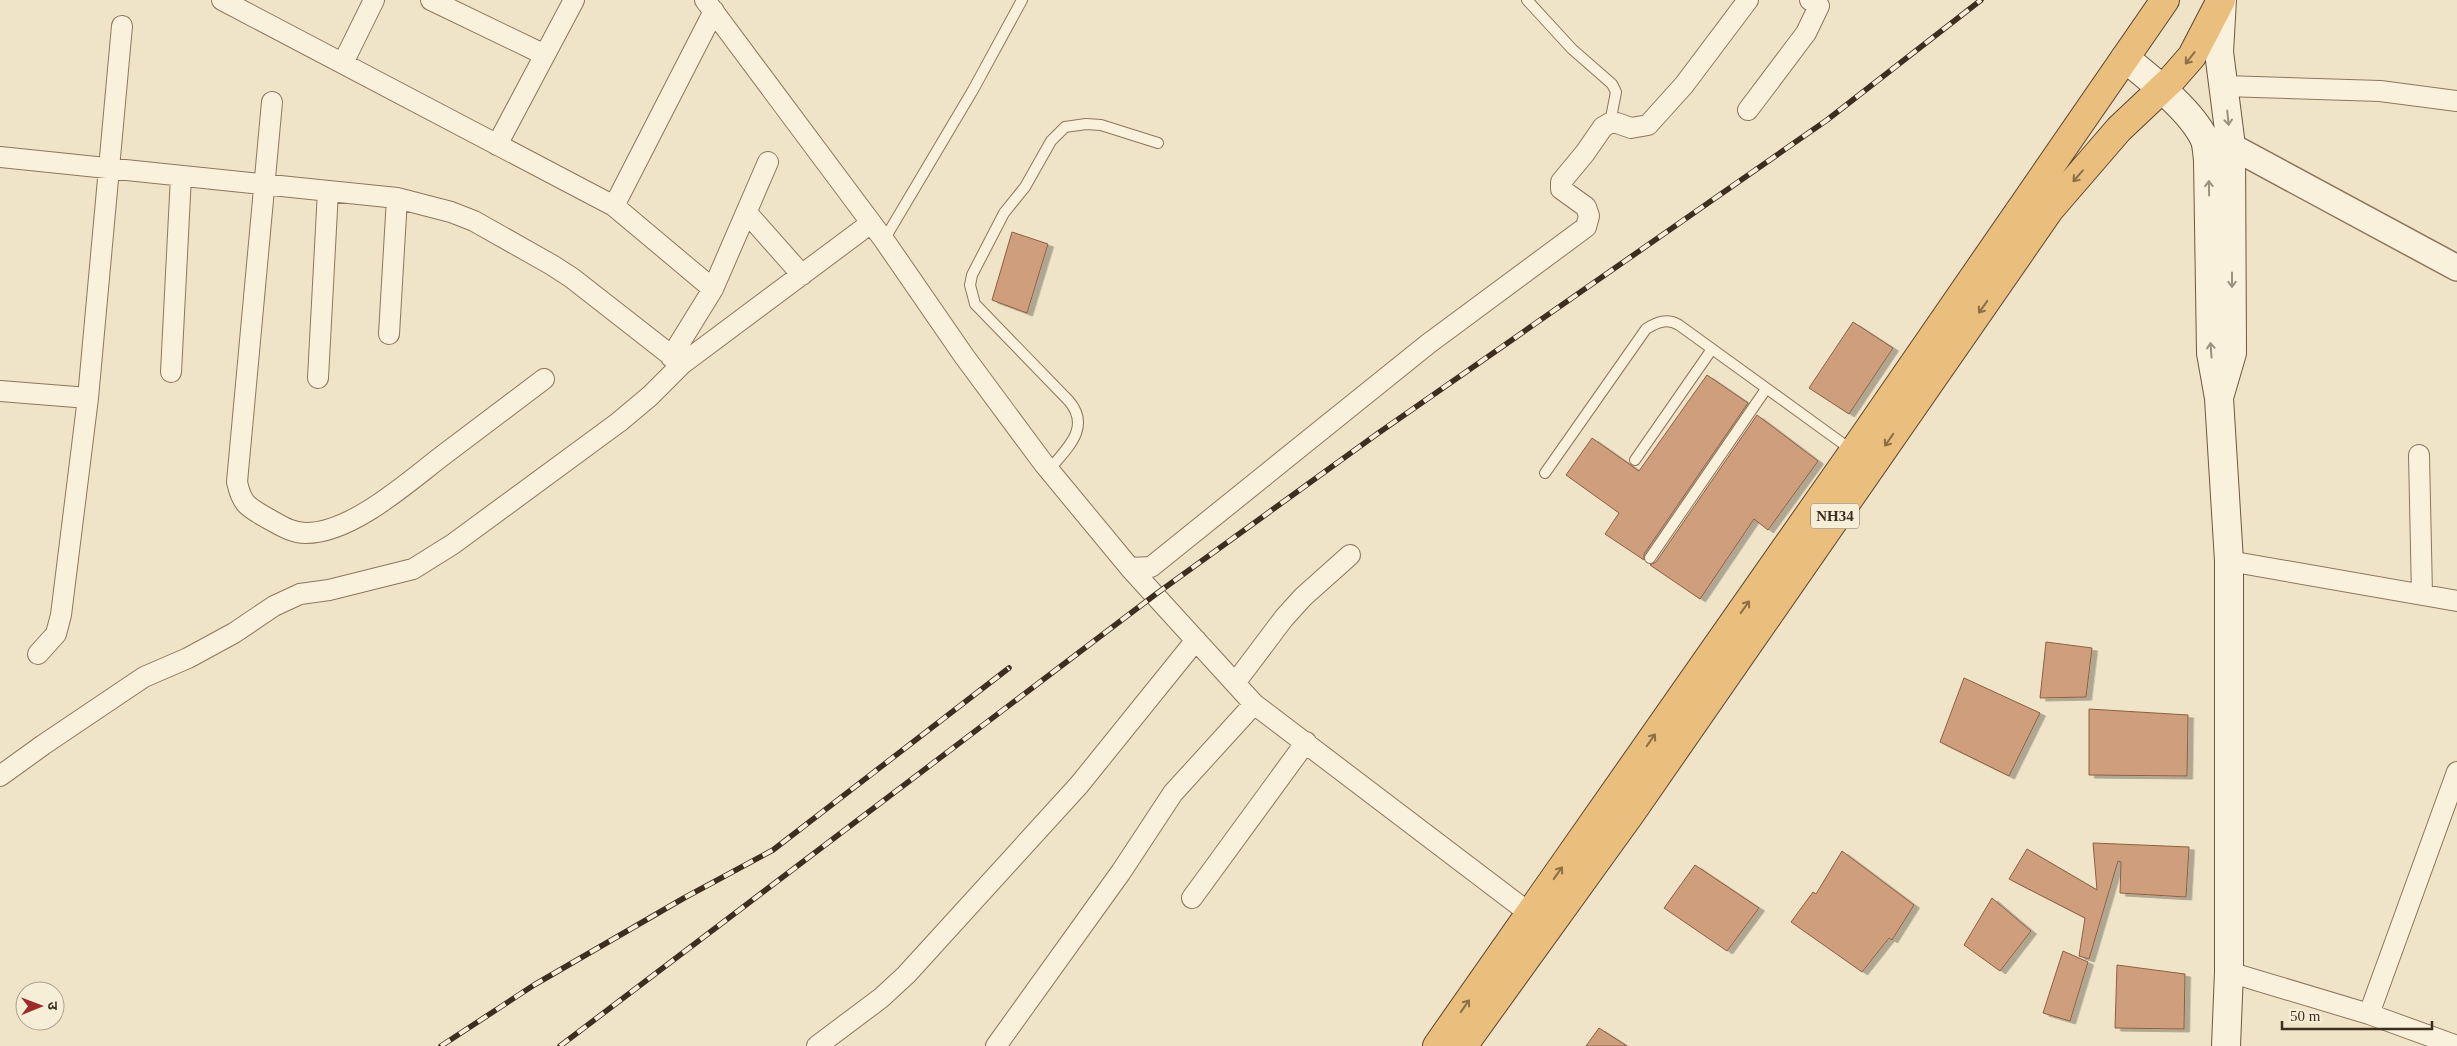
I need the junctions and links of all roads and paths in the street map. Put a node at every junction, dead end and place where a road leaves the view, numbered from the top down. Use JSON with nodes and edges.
{"nodes":[{"id":1,"x":374,"y":0,"type":"edge"},
{"id":2,"x":431,"y":0,"type":"edge"},
{"id":3,"x":574,"y":0,"type":"edge"},
{"id":4,"x":1022,"y":0,"type":"edge"},
{"id":5,"x":1527,"y":0,"type":"edge"},
{"id":6,"x":1748,"y":0,"type":"edge"},
{"id":7,"x":2165,"y":0,"type":"edge"},
{"id":8,"x":2222,"y":0,"type":"edge"},
{"id":9,"x":230,"y":2,"type":"edge"},
{"id":10,"x":1818,"y":2,"type":"edge"},
{"id":11,"x":710,"y":6,"type":"edge"},
{"id":12,"x":122,"y":26,"type":"dead end"},
{"id":13,"x":545,"y":55,"type":"junction"},
{"id":14,"x":2125,"y":58,"type":"junction"},
{"id":15,"x":343,"y":63,"type":"junction"},
{"id":16,"x":2224,"y":86,"type":"junction"},
{"id":17,"x":2161,"y":88,"type":"junction"},
{"id":18,"x":2457,"y":101,"type":"edge"},
{"id":19,"x":272,"y":102,"type":"dead end"},
{"id":20,"x":1748,"y":110,"type":"dead end"},
{"id":21,"x":1610,"y":123,"type":"junction"},
{"id":22,"x":1158,"y":143,"type":"dead end"},
{"id":23,"x":497,"y":144,"type":"junction"},
{"id":24,"x":2218,"y":145,"type":"junction"},
{"id":25,"x":0,"y":157,"type":"edge"},
{"id":26,"x":768,"y":162,"type":"dead end"},
{"id":27,"x":110,"y":169,"type":"junction"},
{"id":28,"x":181,"y":176,"type":"junction"},
{"id":29,"x":264,"y":184,"type":"junction"},
{"id":30,"x":328,"y":191,"type":"junction"},
{"id":31,"x":397,"y":198,"type":"junction"},
{"id":32,"x":614,"y":206,"type":"junction"},
{"id":33,"x":747,"y":213,"type":"junction"},
{"id":34,"x":871,"y":223,"type":"junction"},
{"id":35,"x":884,"y":240,"type":"junction"},
{"id":36,"x":2457,"y":268,"type":"edge"},
{"id":37,"x":802,"y":275,"type":"junction"},
{"id":38,"x":713,"y":289,"type":"junction"},
{"id":39,"x":389,"y":334,"type":"dead end"},
{"id":40,"x":1712,"y":350,"type":"junction"},
{"id":41,"x":677,"y":361,"type":"junction"},
{"id":42,"x":172,"y":372,"type":"dead end"},
{"id":43,"x":318,"y":378,"type":"dead end"},
{"id":44,"x":544,"y":379,"type":"dead end"},
{"id":45,"x":1766,"y":389,"type":"junction"},
{"id":46,"x":0,"y":391,"type":"edge"},
{"id":47,"x":88,"y":398,"type":"junction"},
{"id":48,"x":1854,"y":452,"type":"junction"},
{"id":49,"x":2419,"y":455,"type":"dead end"},
{"id":50,"x":1635,"y":460,"type":"dead end"},
{"id":51,"x":1049,"y":470,"type":"junction"},
{"id":52,"x":1545,"y":473,"type":"dead end"},
{"id":53,"x":1350,"y":555,"type":"dead end"},
{"id":54,"x":1650,"y":558,"type":"dead end"},
{"id":55,"x":2229,"y":561,"type":"junction"},
{"id":56,"x":1130,"y":568,"type":"junction"},
{"id":57,"x":2422,"y":595,"type":"junction"},
{"id":58,"x":2457,"y":602,"type":"edge"},
{"id":59,"x":1196,"y":640,"type":"junction"},
{"id":60,"x":38,"y":654,"type":"dead end"},
{"id":61,"x":1235,"y":683,"type":"junction"},
{"id":62,"x":1254,"y":704,"type":"junction"},
{"id":63,"x":1306,"y":742,"type":"junction"},
{"id":64,"x":2457,"y":772,"type":"edge"},
{"id":65,"x":0,"y":776,"type":"edge"},
{"id":66,"x":1192,"y":898,"type":"dead end"},
{"id":67,"x":1539,"y":920,"type":"junction"},
{"id":68,"x":2229,"y":972,"type":"junction"},
{"id":69,"x":2369,"y":1014,"type":"junction"},
{"id":70,"x":818,"y":1046,"type":"edge"},
{"id":71,"x":996,"y":1046,"type":"edge"},
{"id":72,"x":1437,"y":1046,"type":"edge"},
{"id":73,"x":1463,"y":1046,"type":"edge"},
{"id":74,"x":2226,"y":1046,"type":"edge"},
{"id":75,"x":2457,"y":1046,"type":"edge"}],
"edges":[{"from":1,"to":15,"type":"street"},
{"from":2,"to":13,"type":"street"},
{"from":3,"to":13,"type":"street"},
{"from":4,"to":35,"type":"lane"},
{"from":5,"to":21,"type":"lane"},
{"from":6,"to":21,"type":"street"},
{"from":7,"to":14,"type":"highway","number":"NH34"},
{"from":8,"to":16,"type":"main road"},
{"from":8,"to":17,"type":"highway","number":"NH34","one_way":true},
{"from":9,"to":15,"type":"street"},
{"from":10,"to":20,"type":"street"},
{"from":11,"to":32,"type":"street"},
{"from":11,"to":34,"type":"street"},
{"from":12,"to":27,"type":"street"},
{"from":13,"to":23,"type":"street"},
{"from":14,"to":17,"type":"main road"},
{"from":14,"to":48,"type":"highway","number":"NH34"},
{"from":15,"to":23,"type":"street"},
{"from":16,"to":18,"type":"street"},
{"from":16,"to":24,"type":"main road","one_way":true},
{"from":17,"to":24,"type":"main road"},
{"from":17,"to":67,"type":"highway","number":"NH34","one_way":true},
{"from":19,"to":29,"type":"street"},
{"from":21,"to":56,"type":"street"},
{"from":22,"to":51,"type":"lane"},
{"from":23,"to":32,"type":"street"},
{"from":24,"to":36,"type":"street"},
{"from":24,"to":55,"type":"main road"},
{"from":25,"to":27,"type":"street"},
{"from":26,"to":33,"type":"street"},
{"from":27,"to":28,"type":"street"},
{"from":27,"to":47,"type":"street"},
{"from":28,"to":29,"type":"street"},
{"from":28,"to":42,"type":"street"},
{"from":29,"to":30,"type":"street"},
{"from":29,"to":44,"type":"street"},
{"from":30,"to":31,"type":"street"},
{"from":30,"to":43,"type":"street"},
{"from":31,"to":39,"type":"street"},
{"from":31,"to":41,"type":"street"},
{"from":32,"to":38,"type":"street"},
{"from":33,"to":37,"type":"street"},
{"from":33,"to":38,"type":"street"},
{"from":34,"to":35,"type":"street"},
{"from":34,"to":37,"type":"street"},
{"from":35,"to":51,"type":"street"},
{"from":37,"to":41,"type":"street"},
{"from":38,"to":41,"type":"street"},
{"from":40,"to":45,"type":"lane"},
{"from":40,"to":50,"type":"lane"},
{"from":40,"to":52,"type":"lane"},
{"from":41,"to":65,"type":"street"},
{"from":45,"to":48,"type":"lane"},
{"from":45,"to":54,"type":"lane"},
{"from":46,"to":47,"type":"street"},
{"from":47,"to":60,"type":"street"},
{"from":67,"to":48,"type":"highway","number":"NH34","one_way":true},
{"from":49,"to":57,"type":"street"},
{"from":51,"to":56,"type":"street"},
{"from":53,"to":61,"type":"street"},
{"from":55,"to":57,"type":"street"},
{"from":55,"to":68,"type":"main road"},
{"from":56,"to":59,"type":"street"},
{"from":57,"to":58,"type":"street"},
{"from":59,"to":61,"type":"street"},
{"from":59,"to":70,"type":"street"},
{"from":61,"to":62,"type":"street"},
{"from":62,"to":63,"type":"street"},
{"from":62,"to":71,"type":"street"},
{"from":63,"to":66,"type":"street"},
{"from":63,"to":67,"type":"street"},
{"from":64,"to":69,"type":"street"},
{"from":72,"to":67,"type":"highway","number":"NH34","one_way":true},
{"from":67,"to":73,"type":"highway","number":"NH34"},
{"from":68,"to":69,"type":"street"},
{"from":68,"to":74,"type":"main road"},
{"from":69,"to":75,"type":"street"}]}
